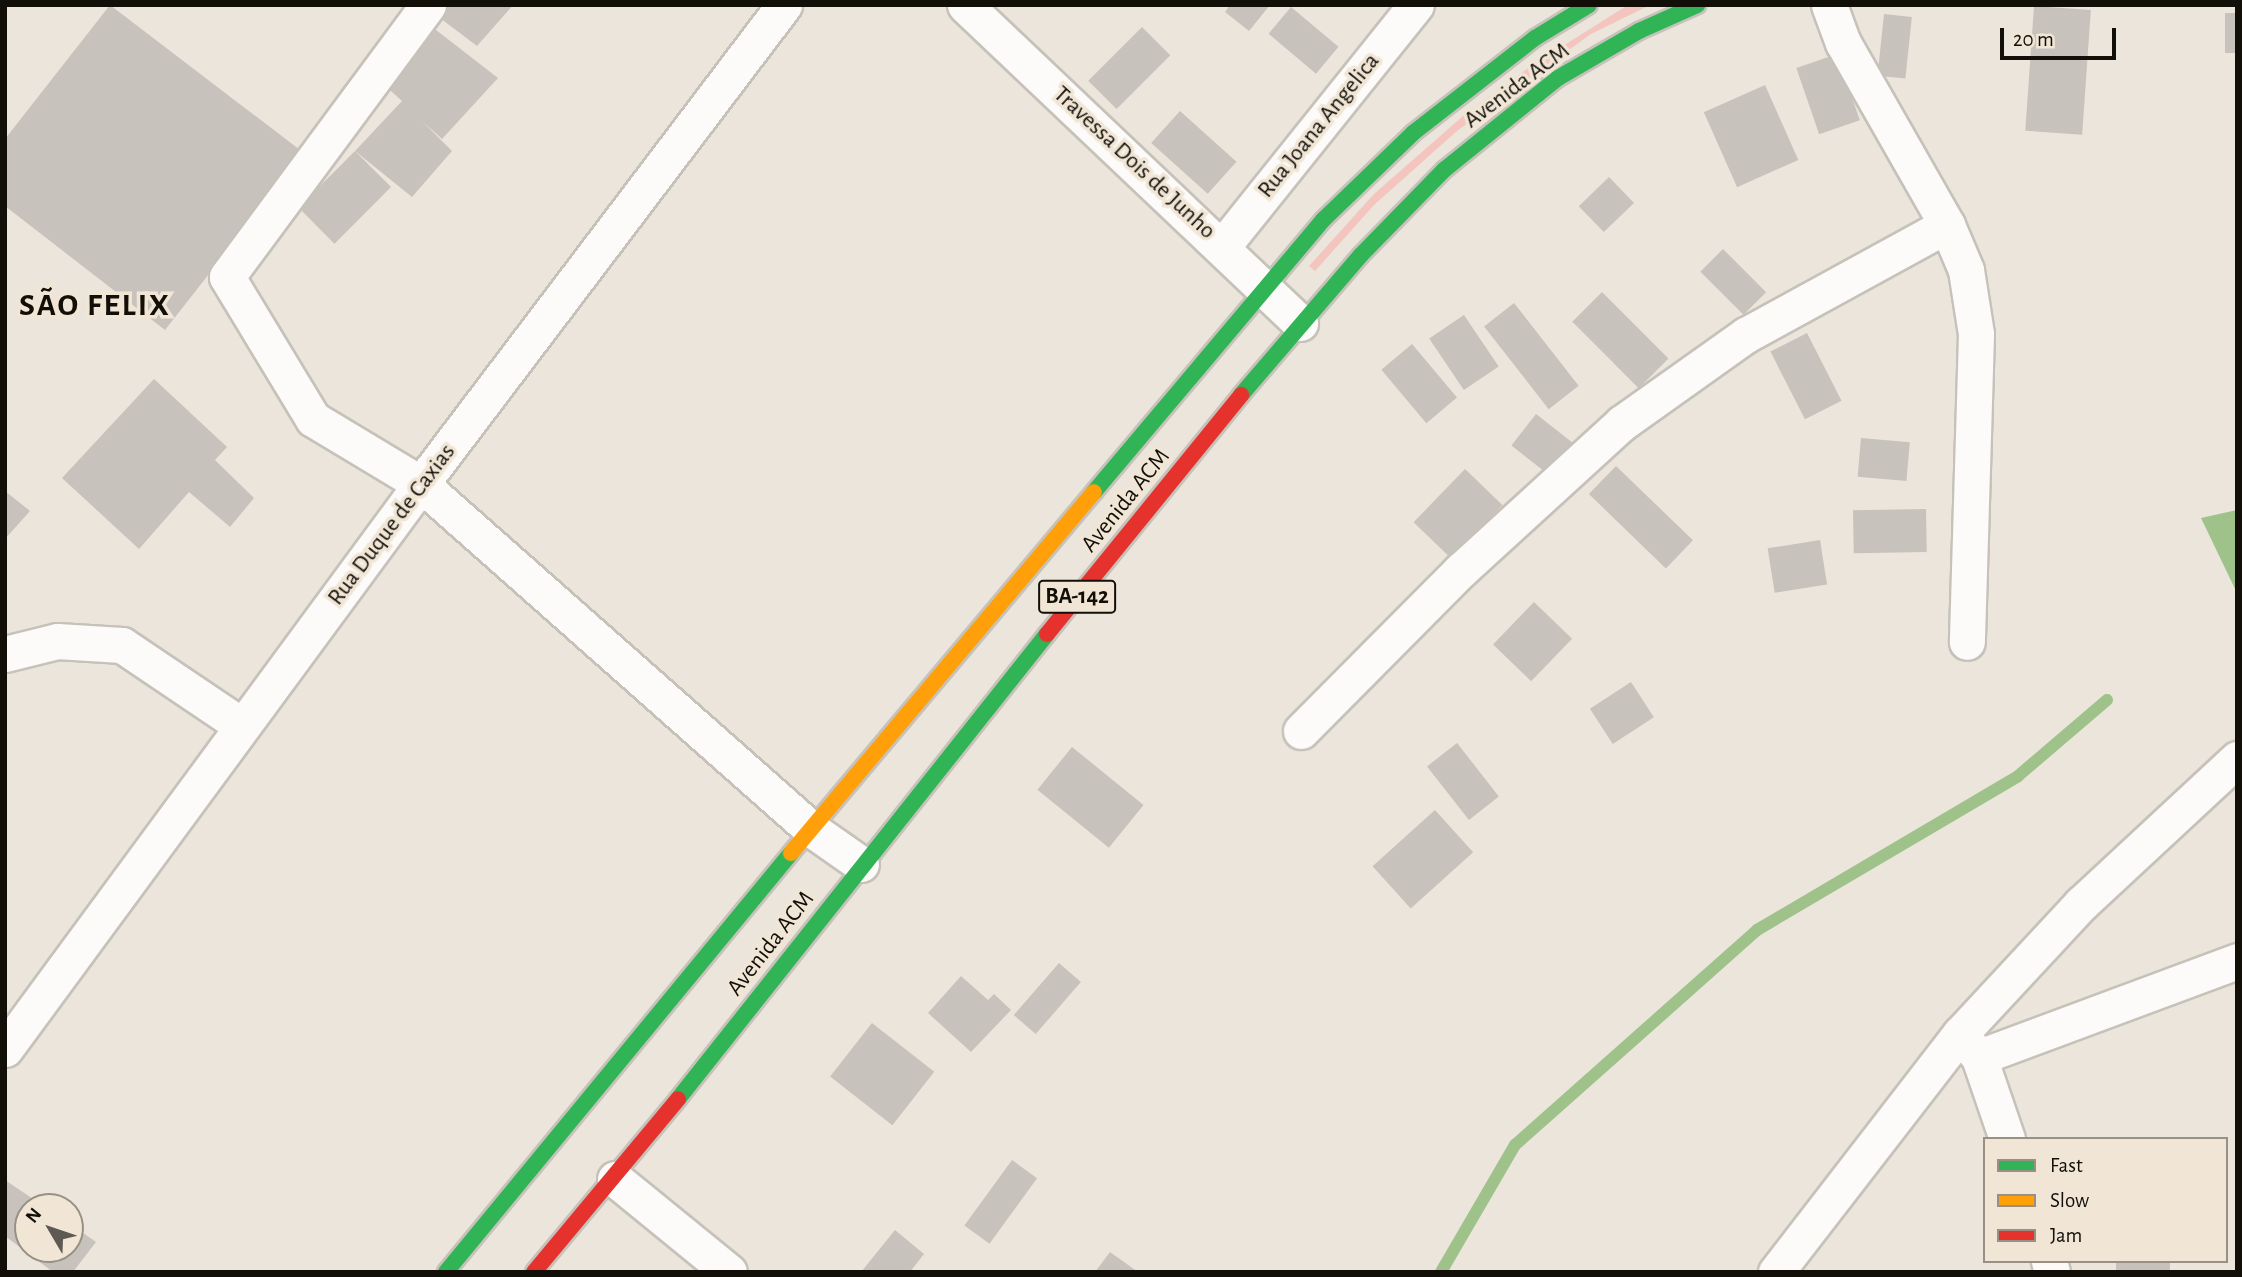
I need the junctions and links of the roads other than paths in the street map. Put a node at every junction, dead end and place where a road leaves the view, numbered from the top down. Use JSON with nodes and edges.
{"nodes":[{"id":1,"x":428,"y":5,"type":"edge"},
{"id":2,"x":784,"y":5,"type":"edge"},
{"id":3,"x":965,"y":5,"type":"edge"},
{"id":4,"x":1416,"y":5,"type":"edge"},
{"id":5,"x":1589,"y":5,"type":"edge"},
{"id":6,"x":1697,"y":5,"type":"edge"},
{"id":7,"x":1829,"y":5,"type":"edge"},
{"id":8,"x":1947,"y":225,"type":"junction"},
{"id":9,"x":1223,"y":247,"type":"junction"},
{"id":10,"x":1264,"y":289,"type":"junction"},
{"id":11,"x":1300,"y":323,"type":"junction"},
{"id":12,"x":422,"y":484,"type":"junction"},
{"id":13,"x":1967,"y":642,"type":"dead end"},
{"id":14,"x":5,"y":654,"type":"edge"},
{"id":15,"x":242,"y":726,"type":"junction"},
{"id":16,"x":1300,"y":731,"type":"dead end"},
{"id":17,"x":2237,"y":759,"type":"edge"},
{"id":18,"x":811,"y":829,"type":"junction"},
{"id":19,"x":861,"y":864,"type":"junction"},
{"id":20,"x":2237,"y":961,"type":"edge"},
{"id":21,"x":1969,"y":1045,"type":"junction"},
{"id":22,"x":5,"y":1049,"type":"edge"},
{"id":23,"x":2006,"y":1137,"type":"edge"},
{"id":24,"x":615,"y":1179,"type":"junction"},
{"id":25,"x":446,"y":1272,"type":"edge"},
{"id":26,"x":534,"y":1272,"type":"edge"},
{"id":27,"x":729,"y":1272,"type":"edge"},
{"id":28,"x":1776,"y":1272,"type":"edge"}],
"edges":[{"from":1,"to":12,"type":"street"},
{"from":2,"to":12,"type":"street","name":"Rua Duque de Caxias"},
{"from":3,"to":9,"type":"street","name":"Travessa Dois de Junho"},
{"from":4,"to":9,"type":"street","name":"Rua Joana Angelica"},
{"from":5,"to":10,"type":"main road","name":"Avenida ACM","number":"BA-142"},
{"from":6,"to":11,"type":"main road","name":"Avenida ACM","number":"BA-142"},
{"from":7,"to":8,"type":"street"},
{"from":8,"to":13,"type":"street"},
{"from":8,"to":16,"type":"street"},
{"from":9,"to":10,"type":"street","name":"Travessa Dois de Junho"},
{"from":10,"to":11,"type":"street","name":"Travessa Dois de Junho"},
{"from":10,"to":18,"type":"main road","name":"Avenida ACM","number":"BA-142"},
{"from":11,"to":19,"type":"main road","name":"Avenida ACM","number":"BA-142"},
{"from":12,"to":15,"type":"street","name":"Rua Duque de Caxias"},
{"from":12,"to":18,"type":"street"},
{"from":14,"to":15,"type":"street"},
{"from":15,"to":22,"type":"street","name":"Rua Duque de Caxias"},
{"from":17,"to":21,"type":"street"},
{"from":18,"to":19,"type":"street"},
{"from":18,"to":25,"type":"main road","name":"Avenida ACM","number":"BA-142"},
{"from":19,"to":24,"type":"main road","name":"Avenida ACM","number":"BA-142"},
{"from":20,"to":21,"type":"street"},
{"from":21,"to":23,"type":"street"},
{"from":21,"to":28,"type":"street"},
{"from":24,"to":26,"type":"main road","name":"Avenida ACM","number":"BA-142"},
{"from":24,"to":27,"type":"street"}]}
